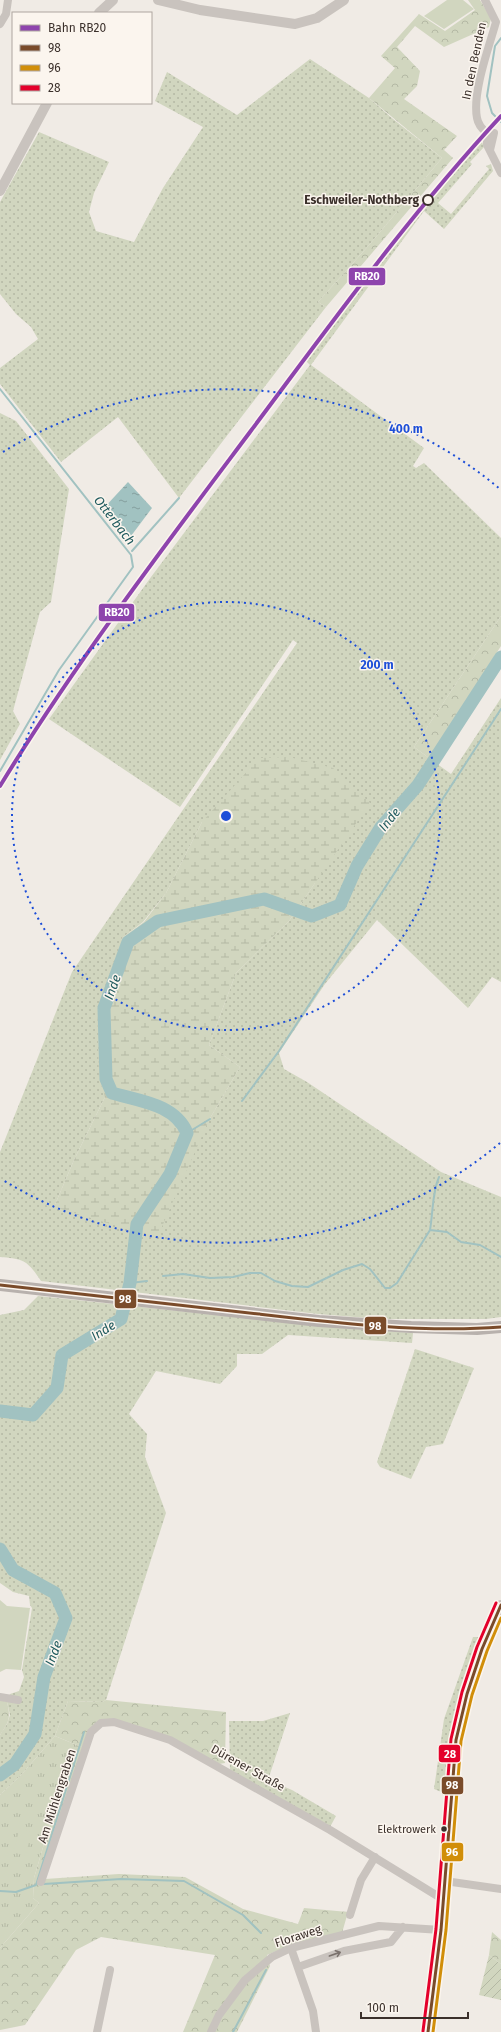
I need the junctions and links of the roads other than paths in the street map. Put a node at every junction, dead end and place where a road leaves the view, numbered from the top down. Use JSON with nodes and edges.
{"nodes":[{"id":1,"x":8,"y":0,"type":"edge"},
{"id":2,"x":113,"y":0,"type":"edge"},
{"id":3,"x":158,"y":0,"type":"edge"},
{"id":4,"x":344,"y":0,"type":"edge"},
{"id":5,"x":485,"y":0,"type":"edge"},
{"id":6,"x":100,"y":12,"type":"edge"},
{"id":7,"x":0,"y":24,"type":"edge"},
{"id":8,"x":47,"y":104,"type":"edge"},
{"id":9,"x":495,"y":131,"type":"edge"},
{"id":10,"x":501,"y":173,"type":"edge"},
{"id":11,"x":0,"y":191,"type":"edge"},
{"id":12,"x":0,"y":1285,"type":"edge"},
{"id":13,"x":501,"y":1327,"type":"edge"},
{"id":14,"x":501,"y":1605,"type":"edge"},
{"id":15,"x":0,"y":1697,"type":"edge"},
{"id":16,"x":18,"y":1700,"type":"dead end"},
{"id":17,"x":101,"y":1723,"type":"joint"},
{"id":18,"x":375,"y":1857,"type":"junction"},
{"id":19,"x":41,"y":1882,"type":"dead end"},
{"id":20,"x":445,"y":1882,"type":"junction"},
{"id":21,"x":501,"y":1889,"type":"edge"},
{"id":22,"x":444,"y":1900,"type":"junction"},
{"id":23,"x":350,"y":1915,"type":"dead end"},
{"id":24,"x":403,"y":1927,"type":"junction"},
{"id":25,"x":441,"y":1930,"type":"junction"},
{"id":26,"x":291,"y":1948,"type":"junction"},
{"id":27,"x":298,"y":1967,"type":"junction"},
{"id":28,"x":110,"y":1970,"type":"dead end"},
{"id":29,"x":97,"y":2032,"type":"edge"},
{"id":30,"x":211,"y":2032,"type":"edge"},
{"id":31,"x":316,"y":2032,"type":"edge"},
{"id":32,"x":428,"y":2032,"type":"edge"}],
"edges":[{"from":1,"to":7,"type":"street"},
{"from":2,"to":6,"type":"street"},
{"from":3,"to":4,"type":"street"},
{"from":5,"to":9,"type":"street","name":"In den Benden"},
{"from":8,"to":11,"type":"street"},
{"from":9,"to":10,"type":"street","name":"In den Benden"},
{"from":12,"to":13,"type":"main road"},
{"from":14,"to":20,"type":"street"},
{"from":15,"to":16,"type":"street"},
{"from":17,"to":18,"type":"street","name":"Dürener Straße"},
{"from":17,"to":19,"type":"street","name":"Am Mühlengraben"},
{"from":18,"to":22,"type":"street","name":"Dürener Straße"},
{"from":18,"to":23,"type":"street"},
{"from":20,"to":21,"type":"street"},
{"from":20,"to":22,"type":"street"},
{"from":22,"to":25,"type":"street"},
{"from":24,"to":25,"type":"street","name":"Floraweg"},
{"from":24,"to":26,"type":"street","name":"Floraweg"},
{"from":27,"to":24,"type":"street","one_way":true},
{"from":25,"to":32,"type":"street"},
{"from":26,"to":27,"type":"street"},
{"from":26,"to":30,"type":"street","name":"Floraweg"},
{"from":27,"to":31,"type":"street"},
{"from":28,"to":29,"type":"street"}]}
